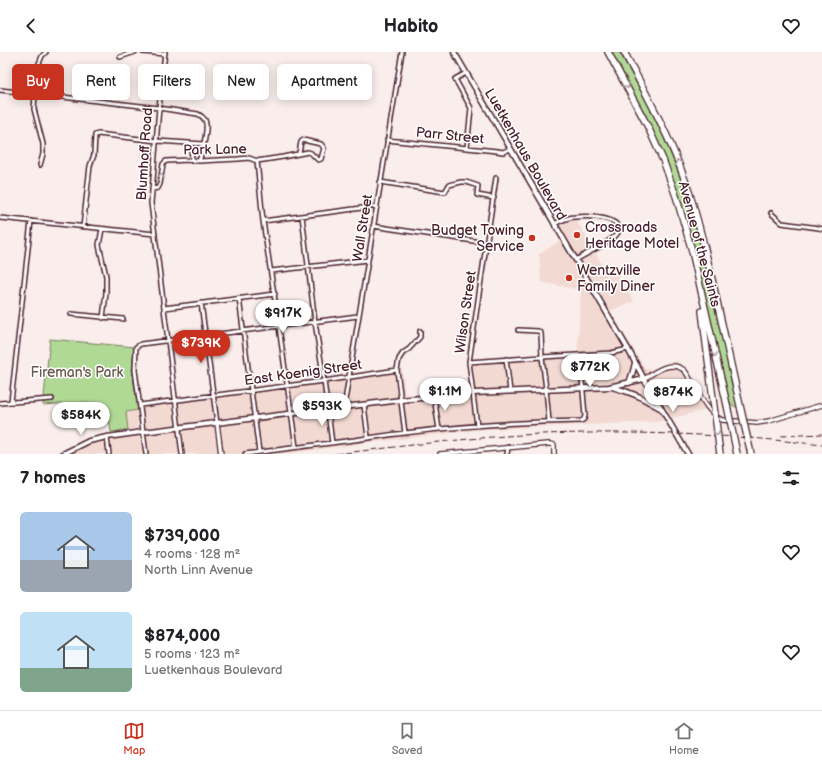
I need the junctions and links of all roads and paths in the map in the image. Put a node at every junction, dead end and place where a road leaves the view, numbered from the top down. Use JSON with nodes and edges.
{"nodes":[{"id":1,"x":46,"y":52,"type":"edge"},
{"id":2,"x":134,"y":52,"type":"edge"},
{"id":3,"x":143,"y":52,"type":"edge"},
{"id":4,"x":402,"y":52,"type":"edge"},
{"id":5,"x":454,"y":52,"type":"edge"},
{"id":6,"x":608,"y":52,"type":"edge"},
{"id":7,"x":624,"y":52,"type":"edge"},
{"id":8,"x":165,"y":53,"type":"edge"},
{"id":9,"x":120,"y":57,"type":"dead end"},
{"id":10,"x":39,"y":64,"type":"edge"},
{"id":11,"x":164,"y":64,"type":"edge"},
{"id":12,"x":466,"y":73,"type":"junction"},
{"id":13,"x":0,"y":90,"type":"edge"},
{"id":14,"x":12,"y":91,"type":"edge"},
{"id":15,"x":64,"y":97,"type":"edge"},
{"id":16,"x":35,"y":100,"type":"edge"},
{"id":17,"x":160,"y":100,"type":"edge"},
{"id":18,"x":159,"y":108,"type":"junction"},
{"id":19,"x":387,"y":140,"type":"junction"},
{"id":20,"x":157,"y":141,"type":"junction"},
{"id":21,"x":191,"y":143,"type":"junction"},
{"id":22,"x":204,"y":144,"type":"junction"},
{"id":23,"x":467,"y":148,"type":"junction"},
{"id":24,"x":510,"y":149,"type":"junction"},
{"id":25,"x":299,"y":154,"type":"junction"},
{"id":26,"x":192,"y":160,"type":"junction"},
{"id":27,"x":199,"y":161,"type":"junction"},
{"id":28,"x":257,"y":161,"type":"junction"},
{"id":29,"x":40,"y":164,"type":"dead end"},
{"id":30,"x":496,"y":178,"type":"dead end"},
{"id":31,"x":380,"y":182,"type":"junction"},
{"id":32,"x":152,"y":189,"type":"junction"},
{"id":33,"x":494,"y":198,"type":"junction"},
{"id":34,"x":377,"y":206,"type":"junction"},
{"id":35,"x":771,"y":213,"type":"dead end"},
{"id":36,"x":302,"y":216,"type":"junction"},
{"id":37,"x":0,"y":218,"type":"edge"},
{"id":38,"x":31,"y":221,"type":"junction"},
{"id":39,"x":264,"y":221,"type":"junction"},
{"id":40,"x":554,"y":224,"type":"junction"},
{"id":41,"x":373,"y":226,"type":"junction"},
{"id":42,"x":83,"y":227,"type":"junction"},
{"id":43,"x":102,"y":229,"type":"junction"},
{"id":44,"x":822,"y":229,"type":"edge"},
{"id":45,"x":155,"y":234,"type":"junction"},
{"id":46,"x":486,"y":244,"type":"junction"},
{"id":47,"x":368,"y":260,"type":"junction"},
{"id":48,"x":576,"y":260,"type":"junction"},
{"id":49,"x":308,"y":266,"type":"junction"},
{"id":50,"x":271,"y":271,"type":"junction"},
{"id":51,"x":697,"y":275,"type":"junction"},
{"id":52,"x":275,"y":294,"type":"junction"},
{"id":53,"x":239,"y":298,"type":"junction"},
{"id":54,"x":201,"y":303,"type":"junction"},
{"id":55,"x":164,"y":308,"type":"junction"},
{"id":56,"x":71,"y":314,"type":"dead end"},
{"id":57,"x":358,"y":316,"type":"junction"},
{"id":58,"x":103,"y":318,"type":"junction"},
{"id":59,"x":123,"y":320,"type":"dead end"},
{"id":60,"x":315,"y":322,"type":"junction"},
{"id":61,"x":280,"y":327,"type":"junction"},
{"id":62,"x":518,"y":330,"type":"dead end"},
{"id":63,"x":243,"y":331,"type":"junction"},
{"id":64,"x":420,"y":331,"type":"dead end"},
{"id":65,"x":206,"y":336,"type":"junction"},
{"id":66,"x":168,"y":341,"type":"junction"},
{"id":67,"x":628,"y":349,"type":"junction"},
{"id":68,"x":580,"y":355,"type":"junction"},
{"id":69,"x":542,"y":356,"type":"junction"},
{"id":70,"x":506,"y":359,"type":"junction"},
{"id":71,"x":469,"y":362,"type":"junction"},
{"id":72,"x":635,"y":363,"type":"junction"},
{"id":73,"x":397,"y":370,"type":"junction"},
{"id":74,"x":349,"y":377,"type":"junction"},
{"id":75,"x":644,"y":378,"type":"junction"},
{"id":76,"x":324,"y":381,"type":"junction"},
{"id":77,"x":629,"y":383,"type":"junction"},
{"id":78,"x":287,"y":386,"type":"junction"},
{"id":79,"x":609,"y":387,"type":"junction"},
{"id":80,"x":582,"y":388,"type":"junction"},
{"id":81,"x":546,"y":389,"type":"junction"},
{"id":82,"x":251,"y":390,"type":"junction"},
{"id":83,"x":510,"y":391,"type":"junction"},
{"id":84,"x":473,"y":393,"type":"junction"},
{"id":85,"x":213,"y":395,"type":"junction"},
{"id":86,"x":434,"y":397,"type":"junction"},
{"id":87,"x":52,"y":399,"type":"dead end"},
{"id":88,"x":176,"y":400,"type":"junction"},
{"id":89,"x":401,"y":400,"type":"junction"},
{"id":90,"x":11,"y":402,"type":"junction"},
{"id":91,"x":0,"y":403,"type":"edge"},
{"id":92,"x":140,"y":405,"type":"junction"},
{"id":93,"x":364,"y":405,"type":"junction"},
{"id":94,"x":822,"y":405,"type":"edge"},
{"id":95,"x":344,"y":407,"type":"junction"},
{"id":96,"x":660,"y":408,"type":"junction"},
{"id":97,"x":328,"y":409,"type":"junction"},
{"id":98,"x":291,"y":414,"type":"junction"},
{"id":99,"x":254,"y":418,"type":"junction"},
{"id":100,"x":549,"y":422,"type":"junction"},
{"id":101,"x":217,"y":423,"type":"junction"},
{"id":102,"x":477,"y":426,"type":"junction"},
{"id":103,"x":179,"y":428,"type":"junction"},
{"id":104,"x":439,"y":429,"type":"junction"},
{"id":105,"x":143,"y":432,"type":"junction"},
{"id":106,"x":404,"y":433,"type":"junction"},
{"id":107,"x":368,"y":437,"type":"junction"},
{"id":108,"x":107,"y":438,"type":"junction"},
{"id":109,"x":332,"y":443,"type":"junction"},
{"id":110,"x":296,"y":447,"type":"junction"},
{"id":111,"x":508,"y":447,"type":"junction"},
{"id":112,"x":259,"y":452,"type":"junction"},
{"id":113,"x":459,"y":453,"type":"edge"},
{"id":114,"x":63,"y":454,"type":"edge"},
{"id":115,"x":109,"y":454,"type":"edge"},
{"id":116,"x":146,"y":454,"type":"edge"},
{"id":117,"x":182,"y":454,"type":"edge"},
{"id":118,"x":221,"y":454,"type":"edge"},
{"id":119,"x":245,"y":454,"type":"edge"},
{"id":120,"x":440,"y":454,"type":"edge"},
{"id":121,"x":507,"y":454,"type":"edge"},
{"id":122,"x":554,"y":454,"type":"edge"},
{"id":123,"x":688,"y":454,"type":"edge"},
{"id":124,"x":720,"y":454,"type":"edge"},
{"id":125,"x":737,"y":454,"type":"edge"},
{"id":126,"x":751,"y":454,"type":"edge"}],
"edges":[{"from":1,"to":10,"type":"street"},
{"from":2,"to":9,"type":"street"},
{"from":3,"to":8,"type":"street"},
{"from":4,"to":19,"type":"street","name":"Wall Street"},
{"from":5,"to":12,"type":"main road","name":"Luetkenhaus Boulevard"},
{"from":6,"to":51,"type":"highway","name":"Avenue of the Saints","one_way":true},
{"from":126,"to":7,"type":"highway","name":"Avenue of the Saints","one_way":true,"bridge":true},
{"from":8,"to":11,"type":"street","name":"Blumhoff Road"},
{"from":12,"to":23,"type":"street"},
{"from":12,"to":24,"type":"main road","name":"Luetkenhaus Boulevard"},
{"from":13,"to":14,"type":"street"},
{"from":15,"to":18,"type":"street"},
{"from":16,"to":29,"type":"street"},
{"from":17,"to":18,"type":"street","name":"Blumhoff Road"},
{"from":18,"to":20,"type":"street","name":"Blumhoff Road"},
{"from":18,"to":22,"type":"street"},
{"from":19,"to":23,"type":"street","name":"Parr Street"},
{"from":19,"to":31,"type":"street","name":"Wall Street"},
{"from":20,"to":21,"type":"street"},
{"from":20,"to":32,"type":"street","name":"Blumhoff Road"},
{"from":20,"to":42,"type":"street"},
{"from":21,"to":22,"type":"street"},
{"from":21,"to":26,"type":"street"},
{"from":22,"to":27,"type":"street"},
{"from":23,"to":24,"type":"street","name":"Parr Street"},
{"from":24,"to":40,"type":"main road","name":"Luetkenhaus Boulevard"},
{"from":25,"to":25,"type":"street","name":"Park Lane"},
{"from":25,"to":28,"type":"street","name":"Park Lane"},
{"from":26,"to":27,"type":"street","name":"Park Lane"},
{"from":32,"to":26,"type":"street","name":"Park Lane","one_way":true},
{"from":27,"to":28,"type":"street","name":"Park Lane"},
{"from":28,"to":39,"type":"street"},
{"from":30,"to":33,"type":"street","name":"Wilson Street"},
{"from":31,"to":33,"type":"street"},
{"from":31,"to":34,"type":"street","name":"Wall Street"},
{"from":32,"to":45,"type":"street","name":"Blumhoff Road"},
{"from":33,"to":46,"type":"street","name":"Wilson Street"},
{"from":34,"to":36,"type":"street"},
{"from":34,"to":41,"type":"street","name":"Wall Street"},
{"from":35,"to":44,"type":"street"},
{"from":36,"to":39,"type":"street"},
{"from":36,"to":49,"type":"street"},
{"from":37,"to":38,"type":"street"},
{"from":38,"to":42,"type":"street"},
{"from":38,"to":90,"type":"street"},
{"from":39,"to":50,"type":"street"},
{"from":40,"to":48,"type":"main road","name":"Luetkenhaus Boulevard"},
{"from":40,"to":48,"type":"street"},
{"from":41,"to":46,"type":"street"},
{"from":41,"to":47,"type":"street","name":"Wall Street"},
{"from":42,"to":43,"type":"street"},
{"from":43,"to":45,"type":"street"},
{"from":43,"to":58,"type":"street"},
{"from":45,"to":55,"type":"street","name":"Blumhoff Road"},
{"from":46,"to":71,"type":"street","name":"Wilson Street"},
{"from":47,"to":49,"type":"street"},
{"from":47,"to":57,"type":"street","name":"Wall Street"},
{"from":48,"to":67,"type":"main road","name":"Luetkenhaus Boulevard"},
{"from":49,"to":50,"type":"street"},
{"from":49,"to":60,"type":"street"},
{"from":50,"to":52,"type":"street"},
{"from":51,"to":124,"type":"highway","one_way":true,"bridge":true},
{"from":51,"to":125,"type":"highway","name":"Avenue of the Saints","one_way":true,"bridge":true},
{"from":52,"to":53,"type":"street"},
{"from":52,"to":61,"type":"street"},
{"from":53,"to":54,"type":"street"},
{"from":53,"to":63,"type":"street"},
{"from":54,"to":55,"type":"street"},
{"from":54,"to":65,"type":"street"},
{"from":55,"to":66,"type":"street","name":"Blumhoff Road"},
{"from":56,"to":58,"type":"street"},
{"from":57,"to":60,"type":"street"},
{"from":57,"to":74,"type":"street","name":"Wall Street"},
{"from":58,"to":59,"type":"street"},
{"from":60,"to":61,"type":"street"},
{"from":60,"to":76,"type":"street"},
{"from":61,"to":63,"type":"street"},
{"from":78,"to":61,"type":"street","one_way":true},
{"from":62,"to":69,"type":"street"},
{"from":63,"to":65,"type":"street"},
{"from":63,"to":82,"type":"street"},
{"from":64,"to":73,"type":"street"},
{"from":65,"to":66,"type":"street"},
{"from":65,"to":85,"type":"street"},
{"from":66,"to":88,"type":"street","name":"Blumhoff Road"},
{"from":66,"to":92,"type":"street"},
{"from":67,"to":68,"type":"street"},
{"from":67,"to":72,"type":"main road","name":"Luetkenhaus Boulevard"},
{"from":68,"to":69,"type":"street"},
{"from":68,"to":80,"type":"street"},
{"from":69,"to":70,"type":"street"},
{"from":69,"to":81,"type":"street"},
{"from":70,"to":71,"type":"street"},
{"from":70,"to":83,"type":"street"},
{"from":71,"to":84,"type":"street","name":"Wilson Street"},
{"from":72,"to":75,"type":"main road","name":"Luetkenhaus Boulevard"},
{"from":72,"to":77,"type":"main road"},
{"from":73,"to":74,"type":"street","name":"East Koenig Street"},
{"from":73,"to":89,"type":"street"},
{"from":74,"to":76,"type":"street","name":"East Koenig Street"},
{"from":74,"to":95,"type":"street","name":"Wall Street"},
{"from":75,"to":77,"type":"main road"},
{"from":75,"to":94,"type":"street"},
{"from":75,"to":96,"type":"main road","name":"Luetkenhaus Boulevard"},
{"from":76,"to":78,"type":"street","name":"East Koenig Street"},
{"from":76,"to":97,"type":"street"},
{"from":77,"to":79,"type":"main road"},
{"from":78,"to":82,"type":"street","name":"East Koenig Street"},
{"from":78,"to":98,"type":"street"},
{"from":79,"to":80,"type":"main road"},
{"from":79,"to":96,"type":"main road"},
{"from":80,"to":81,"type":"main road"},
{"from":80,"to":100,"type":"street"},
{"from":81,"to":83,"type":"main road"},
{"from":81,"to":100,"type":"street"},
{"from":82,"to":85,"type":"street","name":"East Koenig Street"},
{"from":82,"to":99,"type":"street"},
{"from":83,"to":84,"type":"main road"},
{"from":84,"to":86,"type":"main road"},
{"from":84,"to":102,"type":"street","name":"Wilson Street"},
{"from":85,"to":88,"type":"street","name":"East Koenig Street"},
{"from":85,"to":101,"type":"street"},
{"from":86,"to":89,"type":"main road"},
{"from":86,"to":104,"type":"street"},
{"from":87,"to":90,"type":"street"},
{"from":88,"to":92,"type":"street","name":"East Koenig Street"},
{"from":88,"to":103,"type":"street","name":"Blumhoff Road"},
{"from":89,"to":93,"type":"main road"},
{"from":89,"to":106,"type":"street"},
{"from":90,"to":91,"type":"street"},
{"from":92,"to":105,"type":"street"},
{"from":93,"to":95,"type":"main road"},
{"from":93,"to":107,"type":"street"},
{"from":95,"to":97,"type":"main road"},
{"from":96,"to":123,"type":"main road","name":"Luetkenhaus Boulevard"},
{"from":97,"to":98,"type":"main road"},
{"from":97,"to":109,"type":"street"},
{"from":98,"to":99,"type":"main road"},
{"from":98,"to":110,"type":"street"},
{"from":99,"to":101,"type":"main road"},
{"from":99,"to":112,"type":"street"},
{"from":100,"to":102,"type":"street"},
{"from":101,"to":103,"type":"main road"},
{"from":101,"to":118,"type":"street"},
{"from":102,"to":104,"type":"street"},
{"from":103,"to":105,"type":"main road"},
{"from":103,"to":117,"type":"street","name":"Blumhoff Road"},
{"from":104,"to":106,"type":"street"},
{"from":105,"to":108,"type":"main road"},
{"from":105,"to":116,"type":"street"},
{"from":106,"to":107,"type":"street"},
{"from":107,"to":109,"type":"street"},
{"from":108,"to":114,"type":"main road"},
{"from":108,"to":115,"type":"street"},
{"from":109,"to":110,"type":"street"},
{"from":110,"to":112,"type":"street"},
{"from":111,"to":113,"type":"street"},
{"from":111,"to":121,"type":"street"},
{"from":111,"to":122,"type":"street"},
{"from":112,"to":119,"type":"street"},
{"from":113,"to":120,"type":"street"}]}
